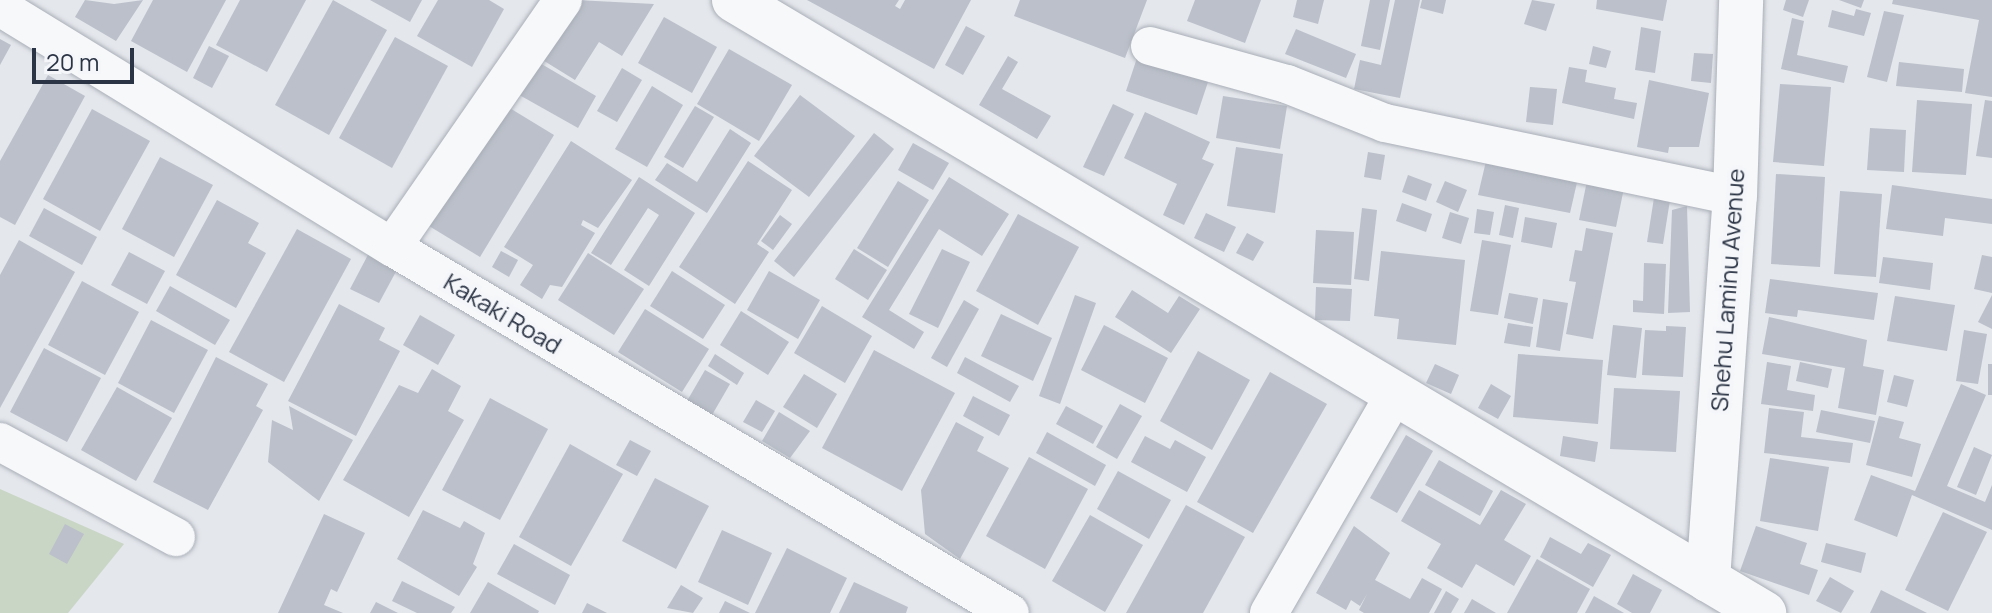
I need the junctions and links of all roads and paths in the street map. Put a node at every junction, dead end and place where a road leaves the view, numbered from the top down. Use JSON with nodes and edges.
{"nodes":[{"id":1,"x":563,"y":0,"type":"edge"},
{"id":2,"x":734,"y":0,"type":"edge"},
{"id":3,"x":1741,"y":0,"type":"edge"},
{"id":4,"x":0,"y":7,"type":"edge"},
{"id":5,"x":1150,"y":46,"type":"dead end"},
{"id":6,"x":1735,"y":196,"type":"junction"},
{"id":7,"x":392,"y":247,"type":"junction"},
{"id":8,"x":1394,"y":396,"type":"junction"},
{"id":9,"x":0,"y":442,"type":"edge"},
{"id":10,"x":176,"y":537,"type":"dead end"},
{"id":11,"x":1708,"y":580,"type":"junction"},
{"id":12,"x":1283,"y":608,"type":"edge"},
{"id":13,"x":1010,"y":613,"type":"edge"},
{"id":14,"x":1764,"y":613,"type":"edge"}],
"edges":[{"from":1,"to":7,"type":"street"},
{"from":2,"to":8,"type":"street"},
{"from":3,"to":6,"type":"street","name":"Shehu Laminu Avenue"},
{"from":4,"to":7,"type":"street","name":"Kakaki Road"},
{"from":5,"to":6,"type":"street"},
{"from":6,"to":11,"type":"street","name":"Shehu Laminu Avenue"},
{"from":7,"to":13,"type":"street","name":"Kakaki Road"},
{"from":8,"to":11,"type":"street"},
{"from":8,"to":12,"type":"street"},
{"from":9,"to":10,"type":"street"},
{"from":11,"to":14,"type":"street"}]}
